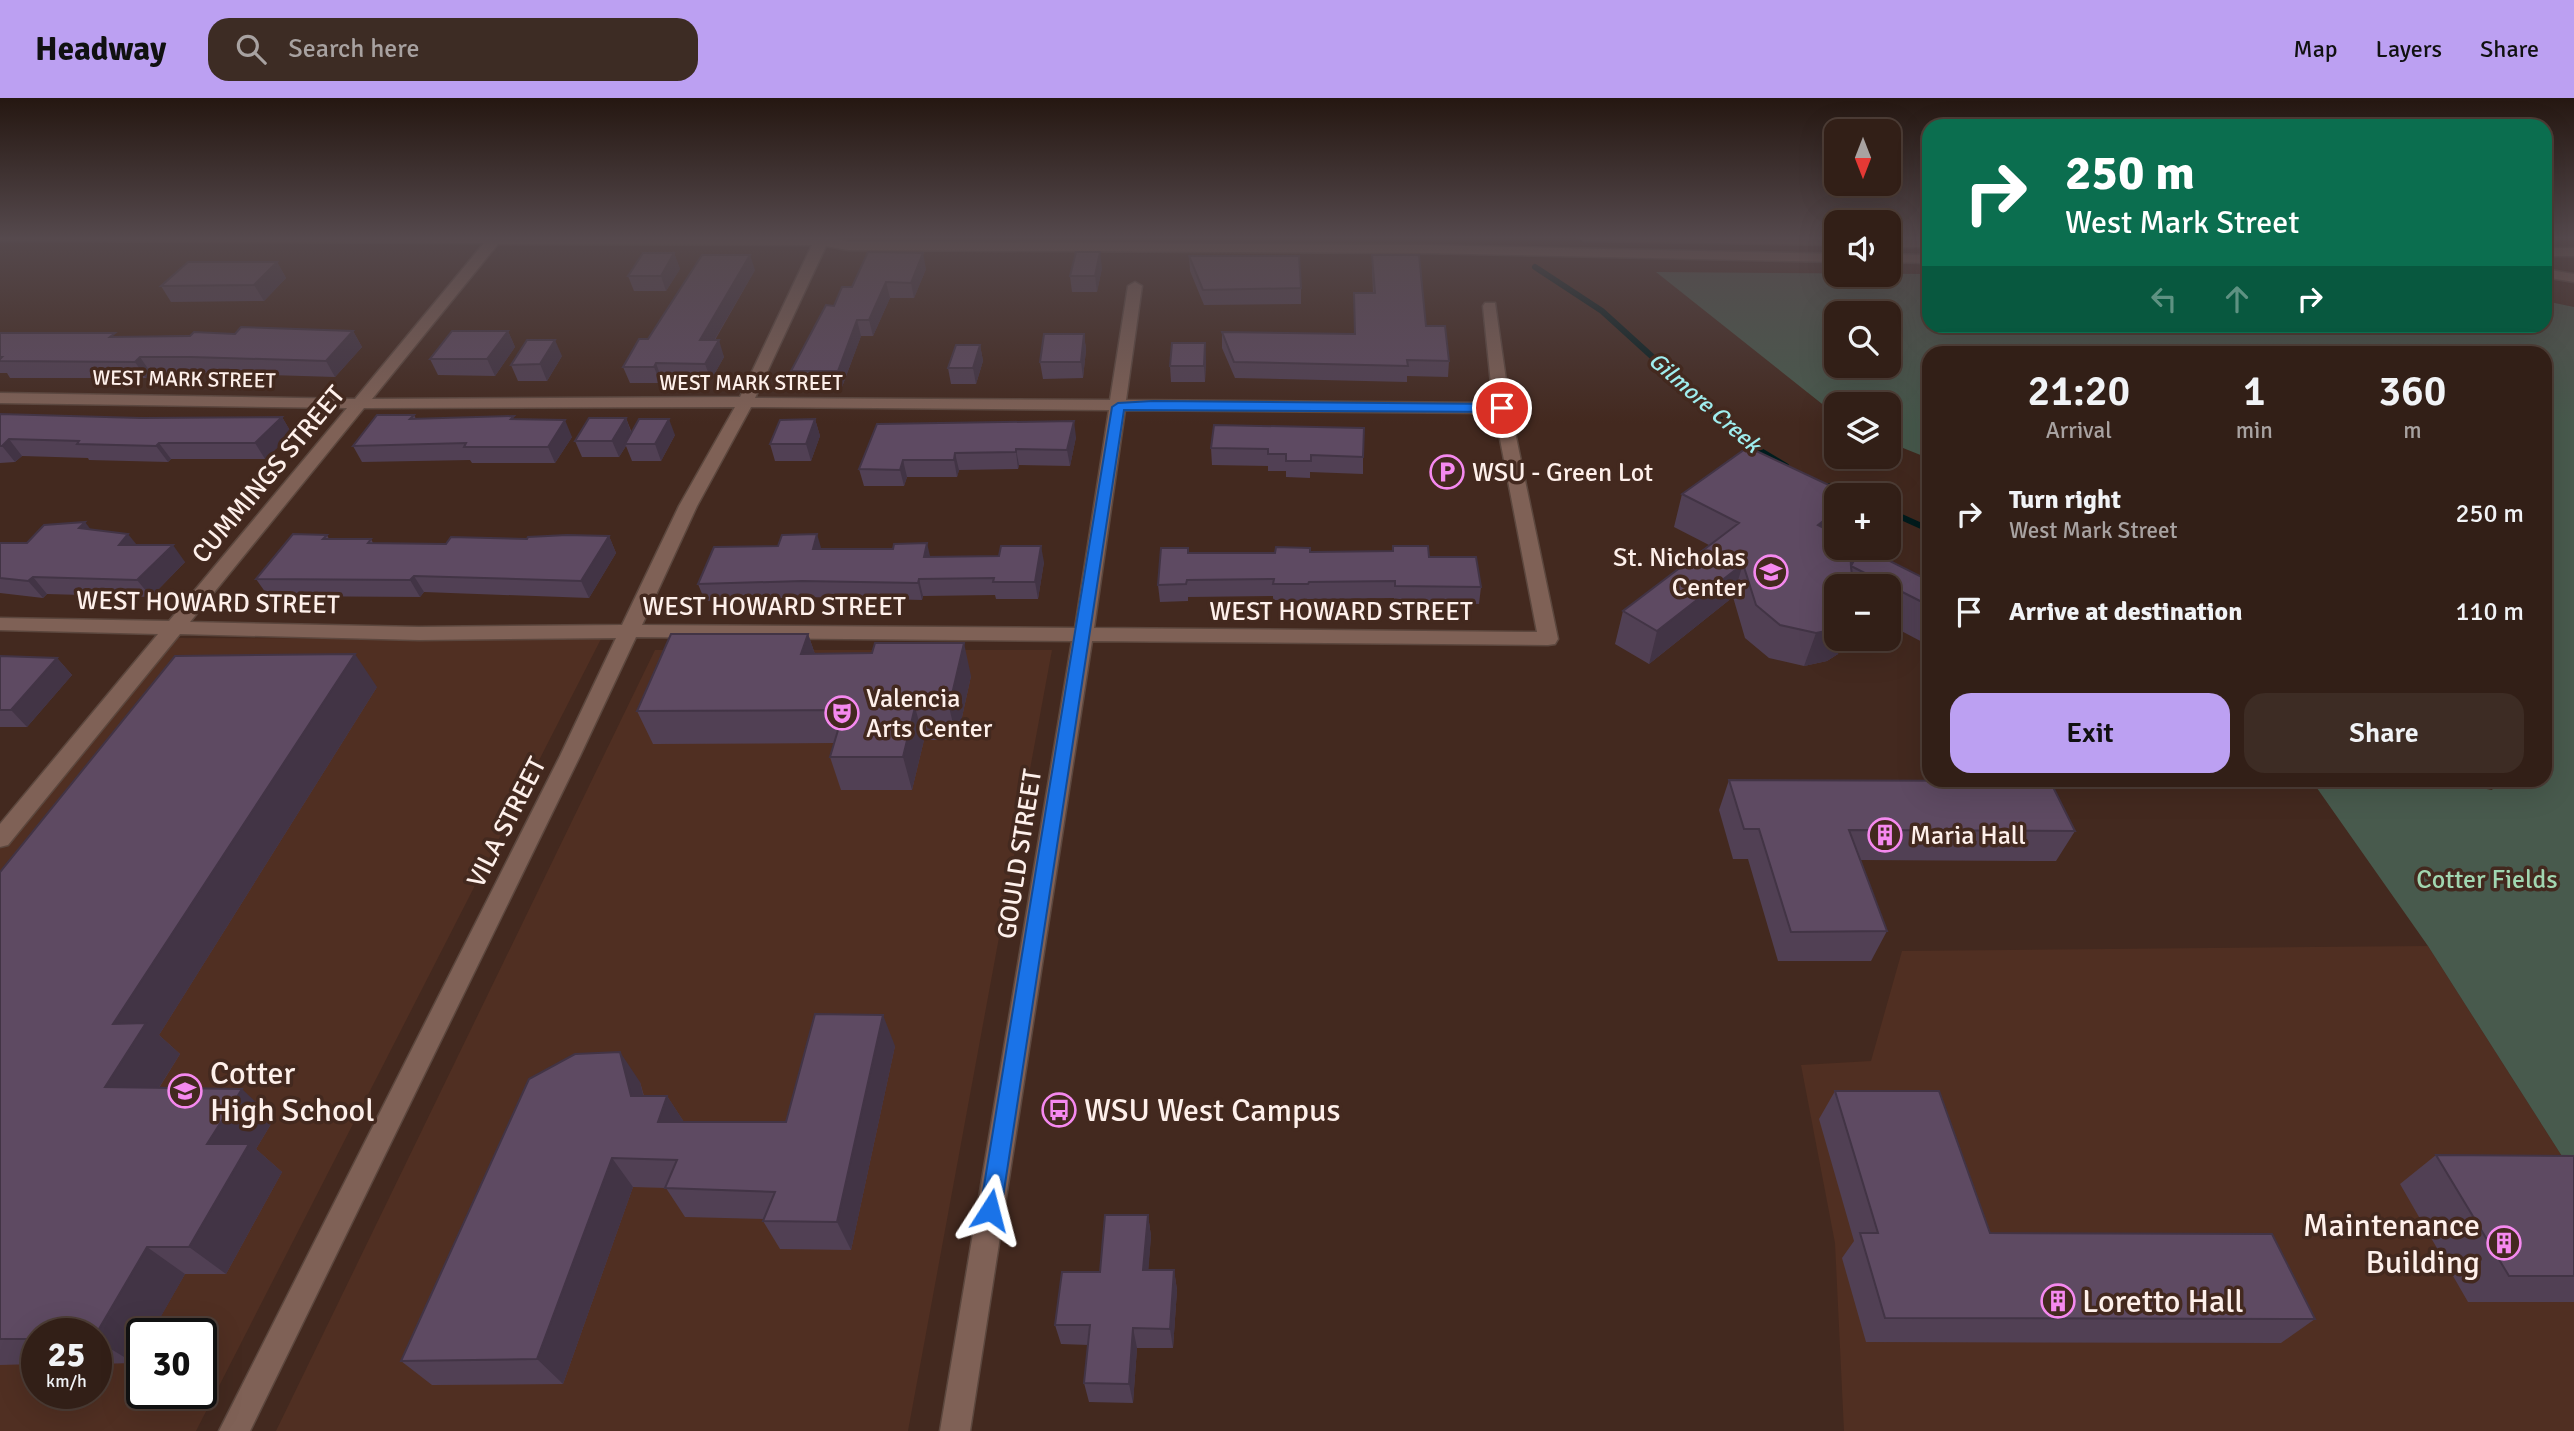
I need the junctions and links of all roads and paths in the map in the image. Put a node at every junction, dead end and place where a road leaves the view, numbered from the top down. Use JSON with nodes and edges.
{"nodes":[{"id":1,"x":445,"y":299,"type":"edge"},
{"id":2,"x":797,"y":299,"type":"edge"},
{"id":3,"x":1133,"y":299,"type":"edge"},
{"id":4,"x":1490,"y":306,"type":"dead end"},
{"id":5,"x":0,"y":398,"type":"edge"},
{"id":6,"x":360,"y":403,"type":"junction"},
{"id":7,"x":745,"y":403,"type":"junction"},
{"id":8,"x":1118,"y":407,"type":"junction"},
{"id":9,"x":1502,"y":408,"type":"junction"},
{"id":10,"x":0,"y":624,"type":"edge"},
{"id":11,"x":174,"y":628,"type":"junction"},
{"id":12,"x":629,"y":632,"type":"junction"},
{"id":13,"x":1083,"y":635,"type":"junction"},
{"id":14,"x":0,"y":839,"type":"edge"},
{"id":15,"x":234,"y":1431,"type":"edge"},
{"id":16,"x":955,"y":1431,"type":"edge"}],
"edges":[{"from":1,"to":6,"type":"street","name":"CUMMINGS STREET"},
{"from":2,"to":7,"type":"street","name":"VILA STREET"},
{"from":3,"to":8,"type":"street","name":"GOULD STREET"},
{"from":4,"to":9,"type":"street"},
{"from":5,"to":6,"type":"street","name":"WEST MARK STREET"},
{"from":6,"to":7,"type":"street","name":"WEST MARK STREET"},
{"from":6,"to":11,"type":"street","name":"CUMMINGS STREET"},
{"from":7,"to":8,"type":"street","name":"WEST MARK STREET"},
{"from":7,"to":12,"type":"street","name":"VILA STREET"},
{"from":8,"to":9,"type":"street","name":"WEST MARK STREET"},
{"from":8,"to":13,"type":"street","name":"GOULD STREET"},
{"from":9,"to":13,"type":"street","name":"WEST HOWARD STREET"},
{"from":10,"to":11,"type":"street","name":"WEST HOWARD STREET"},
{"from":11,"to":12,"type":"street","name":"WEST HOWARD STREET"},
{"from":11,"to":14,"type":"street","name":"CUMMINGS STREET"},
{"from":12,"to":13,"type":"street","name":"WEST HOWARD STREET"},
{"from":12,"to":15,"type":"street","name":"VILA STREET"},
{"from":13,"to":16,"type":"street","name":"GOULD STREET"}]}
